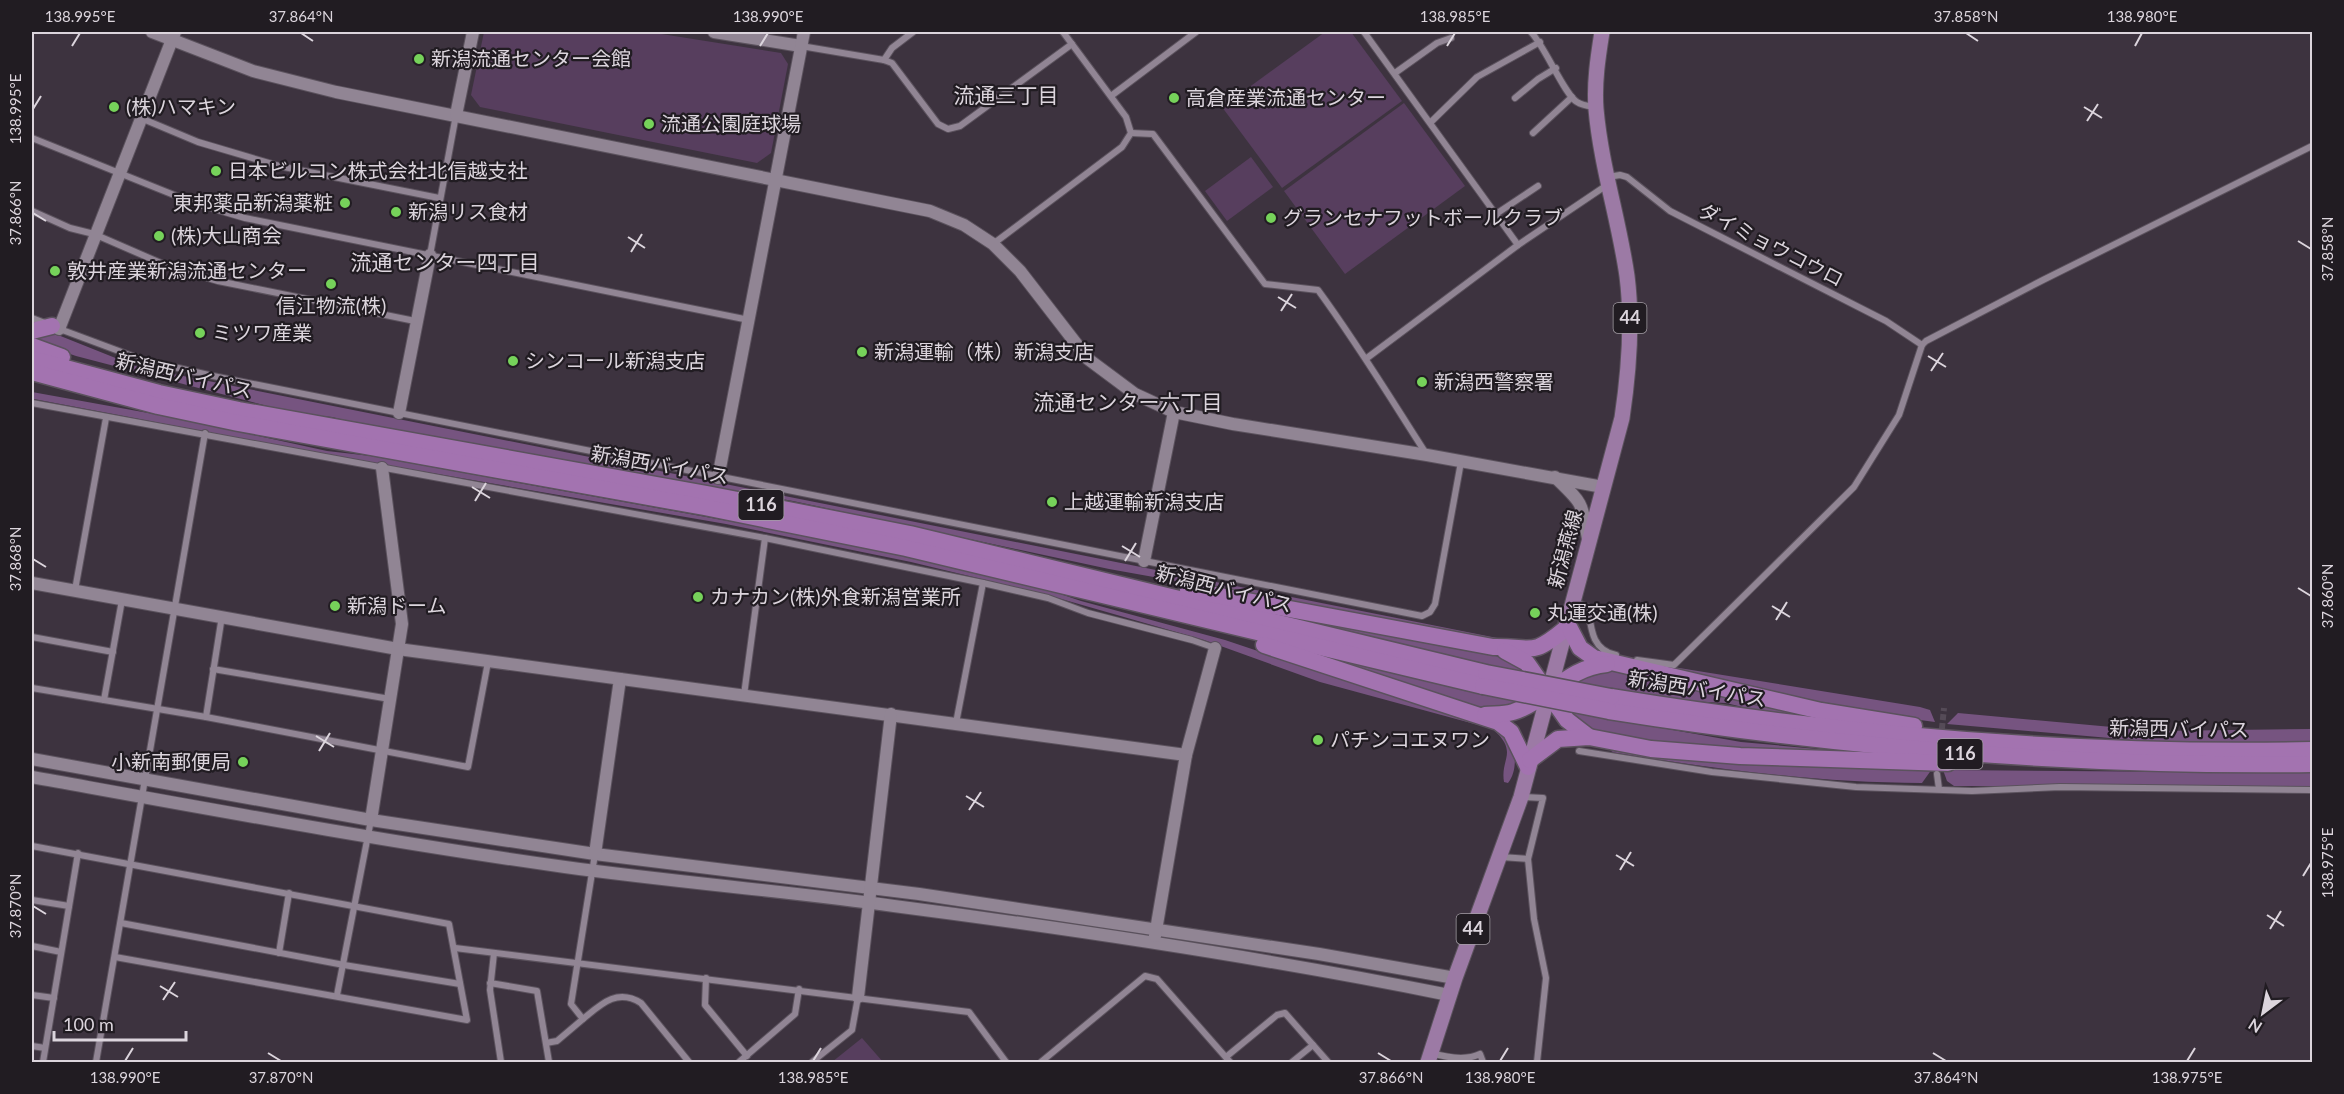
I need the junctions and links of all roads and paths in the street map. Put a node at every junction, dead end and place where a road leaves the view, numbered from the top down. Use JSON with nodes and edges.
{"nodes":[{"id":1,"x":152,"y":32,"type":"edge"},
{"id":2,"x":473,"y":32,"type":"edge"},
{"id":3,"x":714,"y":32,"type":"edge"},
{"id":4,"x":804,"y":32,"type":"edge"},
{"id":5,"x":913,"y":32,"type":"edge"},
{"id":6,"x":1063,"y":32,"type":"edge"},
{"id":7,"x":1196,"y":32,"type":"edge"},
{"id":8,"x":1364,"y":32,"type":"edge"},
{"id":9,"x":1531,"y":32,"type":"edge"},
{"id":10,"x":1602,"y":32,"type":"edge"},
{"id":11,"x":174,"y":36,"type":"edge"},
{"id":12,"x":1451,"y":38,"type":"dead end"},
{"id":13,"x":1540,"y":42,"type":"junction"},
{"id":14,"x":1072,"y":44,"type":"junction"},
{"id":15,"x":801,"y":46,"type":"junction"},
{"id":16,"x":884,"y":60,"type":"junction"},
{"id":17,"x":1556,"y":69,"type":"junction"},
{"id":18,"x":1395,"y":73,"type":"junction"},
{"id":19,"x":1111,"y":96,"type":"junction"},
{"id":20,"x":1572,"y":97,"type":"junction"},
{"id":21,"x":1515,"y":98,"type":"dead end"},
{"id":22,"x":1596,"y":107,"type":"junction"},
{"id":23,"x":456,"y":115,"type":"junction"},
{"id":24,"x":143,"y":119,"type":"junction"},
{"id":25,"x":1431,"y":122,"type":"junction"},
{"id":26,"x":1131,"y":133,"type":"junction"},
{"id":27,"x":1533,"y":133,"type":"dead end"},
{"id":28,"x":32,"y":138,"type":"edge"},
{"id":29,"x":2313,"y":146,"type":"edge"},
{"id":30,"x":119,"y":173,"type":"junction"},
{"id":31,"x":775,"y":178,"type":"junction"},
{"id":32,"x":1607,"y":181,"type":"junction"},
{"id":33,"x":1538,"y":186,"type":"dead end"},
{"id":34,"x":439,"y":198,"type":"junction"},
{"id":35,"x":32,"y":212,"type":"edge"},
{"id":36,"x":1496,"y":214,"type":"junction"},
{"id":37,"x":94,"y":234,"type":"junction"},
{"id":38,"x":993,"y":244,"type":"junction"},
{"id":39,"x":1518,"y":245,"type":"junction"},
{"id":40,"x":430,"y":255,"type":"junction"},
{"id":41,"x":32,"y":318,"type":"edge"},
{"id":42,"x":750,"y":320,"type":"junction"},
{"id":43,"x":416,"y":321,"type":"junction"},
{"id":44,"x":56,"y":328,"type":"junction"},
{"id":45,"x":32,"y":331,"type":"edge"},
{"id":46,"x":1922,"y":345,"type":"junction"},
{"id":47,"x":32,"y":346,"type":"edge"},
{"id":48,"x":1367,"y":358,"type":"junction"},
{"id":49,"x":32,"y":359,"type":"edge"},
{"id":50,"x":32,"y":372,"type":"edge"},
{"id":51,"x":32,"y":385,"type":"edge"},
{"id":52,"x":32,"y":403,"type":"edge"},
{"id":53,"x":158,"y":406,"type":"junction"},
{"id":54,"x":239,"y":410,"type":"junction"},
{"id":55,"x":1174,"y":412,"type":"junction"},
{"id":56,"x":399,"y":413,"type":"junction"},
{"id":57,"x":106,"y":418,"type":"junction"},
{"id":58,"x":205,"y":433,"type":"junction"},
{"id":59,"x":1427,"y":454,"type":"junction"},
{"id":60,"x":1461,"y":462,"type":"junction"},
{"id":61,"x":382,"y":468,"type":"junction"},
{"id":62,"x":1555,"y":477,"type":"junction"},
{"id":63,"x":718,"y":478,"type":"junction"},
{"id":64,"x":1603,"y":487,"type":"junction"},
{"id":65,"x":765,"y":538,"type":"junction"},
{"id":66,"x":1588,"y":539,"type":"junction"},
{"id":67,"x":1144,"y":561,"type":"junction"},
{"id":68,"x":1062,"y":576,"type":"junction"},
{"id":69,"x":32,"y":583,"type":"edge"},
{"id":70,"x":983,"y":583,"type":"junction"},
{"id":71,"x":75,"y":590,"type":"junction"},
{"id":72,"x":122,"y":599,"type":"junction"},
{"id":73,"x":1572,"y":601,"type":"junction"},
{"id":74,"x":175,"y":607,"type":"junction"},
{"id":75,"x":222,"y":616,"type":"junction"},
{"id":76,"x":1566,"y":626,"type":"junction"},
{"id":77,"x":32,"y":638,"type":"edge"},
{"id":78,"x":1492,"y":646,"type":"junction"},
{"id":79,"x":1215,"y":648,"type":"joint"},
{"id":80,"x":398,"y":649,"type":"junction"},
{"id":81,"x":113,"y":652,"type":"junction"},
{"id":82,"x":488,"y":662,"type":"junction"},
{"id":83,"x":1614,"y":663,"type":"junction"},
{"id":84,"x":213,"y":669,"type":"junction"},
{"id":85,"x":620,"y":679,"type":"junction"},
{"id":86,"x":32,"y":688,"type":"edge"},
{"id":87,"x":1549,"y":692,"type":"junction"},
{"id":88,"x":744,"y":695,"type":"junction"},
{"id":89,"x":104,"y":700,"type":"junction"},
{"id":90,"x":391,"y":700,"type":"junction"},
{"id":91,"x":157,"y":709,"type":"junction"},
{"id":92,"x":891,"y":714,"type":"junction"},
{"id":93,"x":1481,"y":715,"type":"junction"},
{"id":94,"x":206,"y":717,"type":"junction"},
{"id":95,"x":956,"y":723,"type":"junction"},
{"id":96,"x":1584,"y":744,"type":"junction"},
{"id":97,"x":2313,"y":750,"type":"edge"},
{"id":98,"x":383,"y":751,"type":"junction"},
{"id":99,"x":2066,"y":754,"type":"junction"},
{"id":100,"x":1186,"y":755,"type":"junction"},
{"id":101,"x":32,"y":759,"type":"edge"},
{"id":102,"x":1529,"y":764,"type":"junction"},
{"id":103,"x":2313,"y":764,"type":"edge"},
{"id":104,"x":1938,"y":774,"type":"dead end"},
{"id":105,"x":32,"y":777,"type":"edge"},
{"id":106,"x":145,"y":780,"type":"junction"},
{"id":107,"x":1939,"y":789,"type":"junction"},
{"id":108,"x":2313,"y":790,"type":"edge"},
{"id":109,"x":141,"y":797,"type":"junction"},
{"id":110,"x":1521,"y":797,"type":"junction"},
{"id":111,"x":371,"y":820,"type":"junction"},
{"id":112,"x":368,"y":837,"type":"junction"},
{"id":113,"x":32,"y":846,"type":"edge"},
{"id":114,"x":78,"y":853,"type":"junction"},
{"id":115,"x":595,"y":854,"type":"junction"},
{"id":116,"x":1500,"y":857,"type":"junction"},
{"id":117,"x":1528,"y":859,"type":"junction"},
{"id":118,"x":131,"y":864,"type":"junction"},
{"id":119,"x":592,"y":870,"type":"junction"},
{"id":120,"x":869,"y":888,"type":"junction"},
{"id":121,"x":289,"y":893,"type":"junction"},
{"id":122,"x":32,"y":900,"type":"edge"},
{"id":123,"x":867,"y":903,"type":"junction"},
{"id":124,"x":69,"y":906,"type":"junction"},
{"id":125,"x":355,"y":906,"type":"junction"},
{"id":126,"x":121,"y":923,"type":"junction"},
{"id":127,"x":1156,"y":929,"type":"junction"},
{"id":128,"x":1154,"y":943,"type":"junction"},
{"id":129,"x":32,"y":946,"type":"edge"},
{"id":130,"x":455,"y":948,"type":"junction"},
{"id":131,"x":61,"y":952,"type":"junction"},
{"id":132,"x":279,"y":952,"type":"junction"},
{"id":133,"x":494,"y":953,"type":"junction"},
{"id":134,"x":116,"y":957,"type":"junction"},
{"id":135,"x":579,"y":963,"type":"junction"},
{"id":136,"x":344,"y":965,"type":"junction"},
{"id":137,"x":706,"y":978,"type":"junction"},
{"id":138,"x":1455,"y":978,"type":"junction"},
{"id":139,"x":490,"y":983,"type":"junction"},
{"id":140,"x":460,"y":984,"type":"junction"},
{"id":141,"x":799,"y":989,"type":"junction"},
{"id":142,"x":32,"y":994,"type":"edge"},
{"id":143,"x":337,"y":995,"type":"junction"},
{"id":144,"x":1449,"y":995,"type":"junction"},
{"id":145,"x":858,"y":997,"type":"junction"},
{"id":146,"x":54,"y":998,"type":"junction"},
{"id":147,"x":583,"y":1019,"type":"junction"},
{"id":148,"x":546,"y":1043,"type":"junction"},
{"id":149,"x":1313,"y":1045,"type":"junction"},
{"id":150,"x":32,"y":1046,"type":"edge"},
{"id":151,"x":45,"y":1048,"type":"junction"},
{"id":152,"x":747,"y":1056,"type":"junction"},
{"id":153,"x":1429,"y":1058,"type":"edge"},
{"id":154,"x":1228,"y":1060,"type":"edge"},
{"id":155,"x":43,"y":1062,"type":"edge"},
{"id":156,"x":96,"y":1062,"type":"edge"},
{"id":157,"x":501,"y":1062,"type":"edge"},
{"id":158,"x":549,"y":1062,"type":"edge"},
{"id":159,"x":689,"y":1062,"type":"edge"},
{"id":160,"x":739,"y":1062,"type":"edge"},
{"id":161,"x":812,"y":1062,"type":"edge"},
{"id":162,"x":1006,"y":1062,"type":"edge"},
{"id":163,"x":1041,"y":1062,"type":"edge"},
{"id":164,"x":1292,"y":1062,"type":"edge"},
{"id":165,"x":1328,"y":1062,"type":"edge"},
{"id":166,"x":1483,"y":1062,"type":"edge"},
{"id":167,"x":1537,"y":1062,"type":"edge"}],
"edges":[{"from":1,"to":11,"type":"street"},
{"from":2,"to":23,"type":"street"},
{"from":3,"to":15,"type":"street"},
{"from":4,"to":15,"type":"street"},
{"from":5,"to":16,"type":"street"},
{"from":6,"to":14,"type":"street"},
{"from":7,"to":19,"type":"street"},
{"from":8,"to":18,"type":"street"},
{"from":9,"to":13,"type":"street"},
{"from":10,"to":22,"type":"main road","name":"新潟燕線","number":"44"},
{"from":11,"to":23,"type":"street"},
{"from":11,"to":24,"type":"street"},
{"from":12,"to":18,"type":"street"},
{"from":13,"to":17,"type":"street"},
{"from":13,"to":25,"type":"street"},
{"from":14,"to":16,"type":"street"},
{"from":14,"to":19,"type":"street"},
{"from":15,"to":16,"type":"street"},
{"from":15,"to":31,"type":"street"},
{"from":17,"to":20,"type":"street"},
{"from":17,"to":21,"type":"street"},
{"from":18,"to":25,"type":"street"},
{"from":19,"to":26,"type":"street"},
{"from":20,"to":22,"type":"street"},
{"from":20,"to":27,"type":"street"},
{"from":22,"to":32,"type":"main road","name":"新潟燕線","number":"44"},
{"from":23,"to":31,"type":"street"},
{"from":23,"to":34,"type":"street"},
{"from":24,"to":30,"type":"street"},
{"from":24,"to":34,"type":"street"},
{"from":25,"to":36,"type":"street"},
{"from":26,"to":38,"type":"street"},
{"from":26,"to":48,"type":"street"},
{"from":28,"to":30,"type":"street"},
{"from":29,"to":46,"type":"street"},
{"from":30,"to":37,"type":"street"},
{"from":30,"to":40,"type":"street"},
{"from":31,"to":38,"type":"street"},
{"from":31,"to":42,"type":"street"},
{"from":32,"to":39,"type":"street"},
{"from":32,"to":46,"type":"street","name":"ダイミョウコウロ"},
{"from":32,"to":64,"type":"main road","name":"新潟燕線","number":"44"},
{"from":33,"to":36,"type":"street"},
{"from":34,"to":40,"type":"street"},
{"from":35,"to":37,"type":"street"},
{"from":36,"to":39,"type":"street"},
{"from":37,"to":43,"type":"street"},
{"from":37,"to":44,"type":"street"},
{"from":38,"to":55,"type":"street"},
{"from":39,"to":48,"type":"street"},
{"from":40,"to":42,"type":"street"},
{"from":40,"to":43,"type":"street"},
{"from":41,"to":44,"type":"street"},
{"from":42,"to":63,"type":"street"},
{"from":43,"to":56,"type":"street"},
{"from":44,"to":45,"type":"highway"},
{"from":44,"to":56,"type":"street"},
{"from":46,"to":73,"type":"street"},
{"from":47,"to":54,"type":"highway"},
{"from":48,"to":59,"type":"street"},
{"from":49,"to":54,"type":"highway","name":"新潟西バイパス","number":"116"},
{"from":50,"to":53,"type":"highway","name":"新潟西バイパス","number":"116"},
{"from":51,"to":53,"type":"highway"},
{"from":52,"to":57,"type":"street"},
{"from":53,"to":68,"type":"highway","name":"新潟西バイパス","number":"116"},
{"from":54,"to":68,"type":"highway","name":"新潟西バイパス","number":"116"},
{"from":55,"to":59,"type":"street"},
{"from":55,"to":67,"type":"street"},
{"from":56,"to":63,"type":"street"},
{"from":57,"to":58,"type":"street"},
{"from":57,"to":71,"type":"street"},
{"from":58,"to":61,"type":"street"},
{"from":58,"to":74,"type":"street"},
{"from":59,"to":60,"type":"street"},
{"from":60,"to":62,"type":"street"},
{"from":60,"to":67,"type":"street"},
{"from":61,"to":65,"type":"street"},
{"from":61,"to":80,"type":"street"},
{"from":62,"to":64,"type":"street"},
{"from":62,"to":66,"type":"street"},
{"from":63,"to":67,"type":"street"},
{"from":64,"to":66,"type":"main road","name":"新潟燕線","number":"44"},
{"from":65,"to":70,"type":"street"},
{"from":65,"to":88,"type":"street"},
{"from":66,"to":73,"type":"main road","name":"新潟燕線","number":"44"},
{"from":68,"to":78,"type":"highway"},
{"from":68,"to":93,"type":"highway"},
{"from":68,"to":99,"type":"highway","name":"新潟西バイパス","number":"116","bridge":true},
{"from":69,"to":71,"type":"street"},
{"from":70,"to":79,"type":"street"},
{"from":70,"to":95,"type":"street"},
{"from":71,"to":72,"type":"street"},
{"from":72,"to":74,"type":"street"},
{"from":72,"to":81,"type":"street"},
{"from":73,"to":76,"type":"main road","name":"新潟燕線","number":"44"},
{"from":74,"to":75,"type":"street"},
{"from":74,"to":91,"type":"street"},
{"from":75,"to":80,"type":"street"},
{"from":75,"to":84,"type":"street"},
{"from":76,"to":78,"type":"highway"},
{"from":76,"to":83,"type":"highway"},
{"from":76,"to":87,"type":"main road","name":"新潟燕線","number":"44"},
{"from":77,"to":81,"type":"street"},
{"from":78,"to":87,"type":"highway"},
{"from":79,"to":100,"type":"street"},
{"from":80,"to":82,"type":"street"},
{"from":80,"to":90,"type":"street"},
{"from":81,"to":89,"type":"street"},
{"from":82,"to":85,"type":"street"},
{"from":82,"to":98,"type":"street"},
{"from":83,"to":87,"type":"highway"},
{"from":83,"to":99,"type":"highway"},
{"from":84,"to":90,"type":"street"},
{"from":84,"to":94,"type":"street"},
{"from":85,"to":88,"type":"street"},
{"from":85,"to":115,"type":"street"},
{"from":86,"to":89,"type":"street"},
{"from":87,"to":93,"type":"highway"},
{"from":87,"to":96,"type":"highway"},
{"from":87,"to":102,"type":"main road","name":"新潟燕線","number":"44"},
{"from":88,"to":92,"type":"street"},
{"from":89,"to":91,"type":"street"},
{"from":90,"to":98,"type":"street"},
{"from":91,"to":94,"type":"street"},
{"from":91,"to":106,"type":"street"},
{"from":92,"to":95,"type":"street"},
{"from":92,"to":120,"type":"street"},
{"from":93,"to":102,"type":"highway"},
{"from":94,"to":98,"type":"street"},
{"from":95,"to":100,"type":"street"},
{"from":96,"to":99,"type":"highway"},
{"from":96,"to":102,"type":"highway"},
{"from":96,"to":107,"type":"street"},
{"from":97,"to":99,"type":"highway","name":"新潟西バイパス","number":"116"},
{"from":98,"to":111,"type":"street"},
{"from":99,"to":103,"type":"highway","name":"新潟西バイパス","number":"116"},
{"from":100,"to":127,"type":"street"},
{"from":101,"to":106,"type":"street"},
{"from":102,"to":110,"type":"main road","name":"新潟燕線","number":"44"},
{"from":104,"to":107,"type":"street"},
{"from":105,"to":109,"type":"street"},
{"from":106,"to":109,"type":"street"},
{"from":106,"to":111,"type":"street"},
{"from":107,"to":108,"type":"street"},
{"from":109,"to":112,"type":"street"},
{"from":109,"to":118,"type":"street"},
{"from":110,"to":116,"type":"main road","name":"新潟燕線","number":"44"},
{"from":110,"to":117,"type":"street"},
{"from":111,"to":112,"type":"street"},
{"from":111,"to":115,"type":"street"},
{"from":112,"to":119,"type":"street"},
{"from":112,"to":125,"type":"street"},
{"from":113,"to":114,"type":"street"},
{"from":114,"to":118,"type":"street"},
{"from":114,"to":124,"type":"street"},
{"from":115,"to":119,"type":"street"},
{"from":115,"to":120,"type":"street"},
{"from":116,"to":117,"type":"street"},
{"from":116,"to":138,"type":"main road","name":"新潟燕線","number":"44"},
{"from":117,"to":167,"type":"street"},
{"from":118,"to":121,"type":"street"},
{"from":118,"to":126,"type":"street"},
{"from":119,"to":123,"type":"street"},
{"from":119,"to":135,"type":"street"},
{"from":120,"to":123,"type":"street"},
{"from":120,"to":127,"type":"street"},
{"from":121,"to":125,"type":"street"},
{"from":121,"to":132,"type":"street"},
{"from":122,"to":124,"type":"street"},
{"from":123,"to":128,"type":"street"},
{"from":123,"to":145,"type":"street"},
{"from":124,"to":131,"type":"street"},
{"from":125,"to":130,"type":"street"},
{"from":125,"to":136,"type":"street"},
{"from":126,"to":132,"type":"street"},
{"from":126,"to":134,"type":"street"},
{"from":127,"to":128,"type":"street"},
{"from":127,"to":138,"type":"street"},
{"from":128,"to":144,"type":"street"},
{"from":129,"to":131,"type":"street"},
{"from":130,"to":133,"type":"street"},
{"from":130,"to":140,"type":"street"},
{"from":131,"to":146,"type":"street"},
{"from":132,"to":136,"type":"street"},
{"from":133,"to":135,"type":"street"},
{"from":133,"to":139,"type":"street"},
{"from":134,"to":143,"type":"street"},
{"from":134,"to":156,"type":"street"},
{"from":135,"to":137,"type":"street"},
{"from":135,"to":147,"type":"street"},
{"from":136,"to":140,"type":"street"},
{"from":136,"to":143,"type":"street"},
{"from":137,"to":141,"type":"street"},
{"from":137,"to":152,"type":"street"},
{"from":138,"to":144,"type":"main road","name":"新潟燕線","number":"44"},
{"from":139,"to":148,"type":"street"},
{"from":139,"to":157,"type":"street"},
{"from":140,"to":143,"type":"street"},
{"from":141,"to":145,"type":"street"},
{"from":141,"to":152,"type":"street"},
{"from":142,"to":146,"type":"street"},
{"from":144,"to":153,"type":"main road","name":"新潟燕線","number":"44"},
{"from":145,"to":161,"type":"street"},
{"from":145,"to":162,"type":"street"},
{"from":146,"to":151,"type":"street"},
{"from":147,"to":148,"type":"street"},
{"from":147,"to":159,"type":"street"},
{"from":148,"to":158,"type":"street"},
{"from":149,"to":154,"type":"street"},
{"from":149,"to":164,"type":"street"},
{"from":149,"to":165,"type":"street"},
{"from":150,"to":151,"type":"street"},
{"from":151,"to":155,"type":"street"},
{"from":152,"to":160,"type":"street"},
{"from":153,"to":166,"type":"street"},
{"from":154,"to":163,"type":"street"}]}
